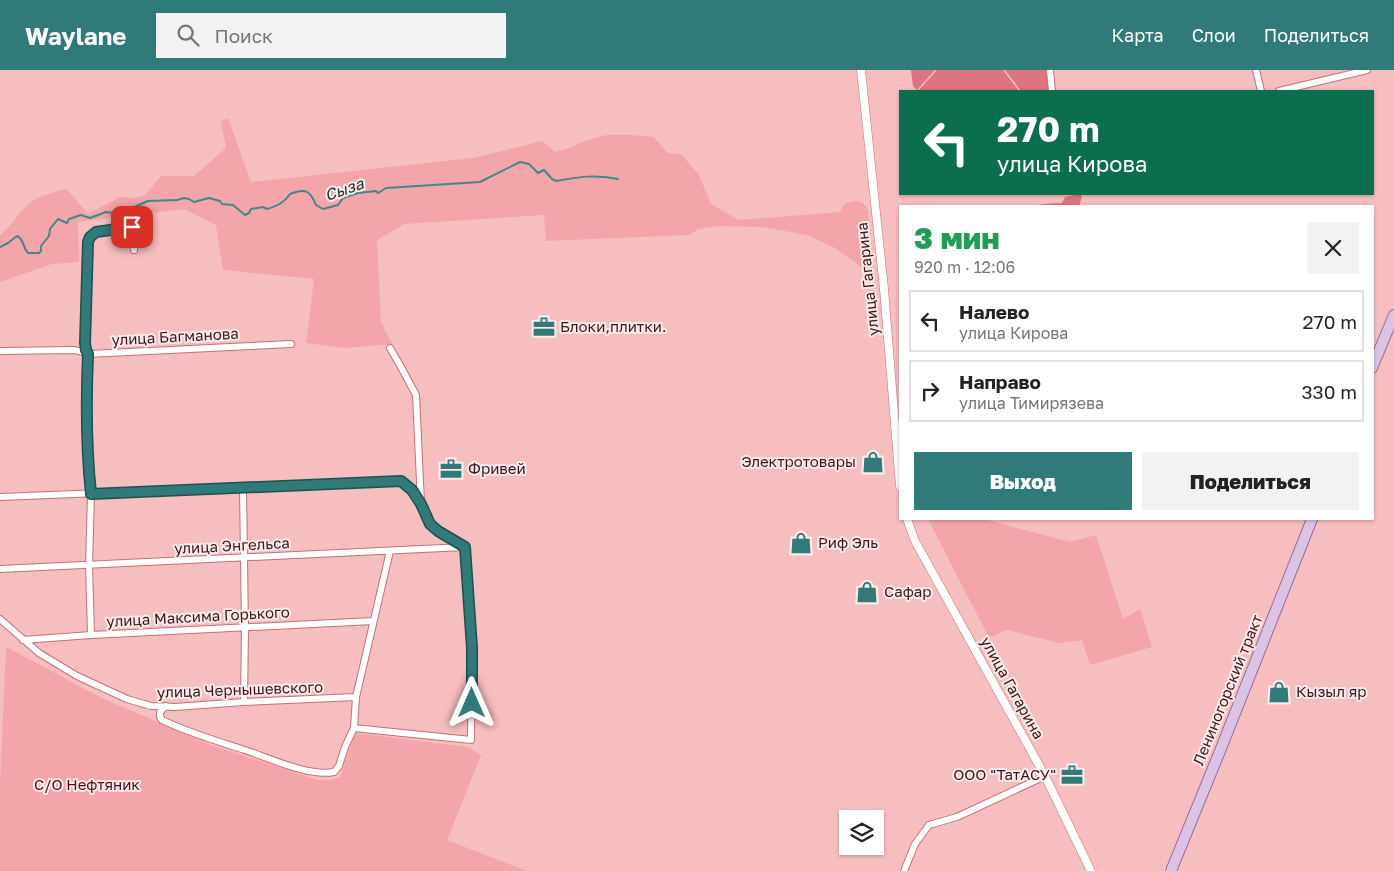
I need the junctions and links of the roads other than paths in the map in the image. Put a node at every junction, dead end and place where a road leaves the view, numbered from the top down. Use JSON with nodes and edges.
{"nodes":[{"id":1,"x":861,"y":70,"type":"edge"},
{"id":2,"x":1050,"y":70,"type":"edge"},
{"id":3,"x":1256,"y":70,"type":"edge"},
{"id":4,"x":1366,"y":70,"type":"edge"},
{"id":5,"x":1052,"y":90,"type":"edge"},
{"id":6,"x":1260,"y":90,"type":"edge"},
{"id":7,"x":1283,"y":90,"type":"edge"},
{"id":8,"x":134,"y":250,"type":"dead end"},
{"id":9,"x":1394,"y":315,"type":"edge"},
{"id":10,"x":291,"y":344,"type":"dead end"},
{"id":11,"x":390,"y":348,"type":"dead end"},
{"id":12,"x":0,"y":351,"type":"edge"},
{"id":13,"x":88,"y":354,"type":"junction"},
{"id":14,"x":1374,"y":363,"type":"edge"},
{"id":15,"x":899,"y":474,"type":"edge"},
{"id":16,"x":243,"y":488,"type":"junction"},
{"id":17,"x":91,"y":494,"type":"junction"},
{"id":18,"x":0,"y":497,"type":"edge"},
{"id":19,"x":421,"y":504,"type":"junction"},
{"id":20,"x":908,"y":520,"type":"edge"},
{"id":21,"x":1312,"y":520,"type":"edge"},
{"id":22,"x":465,"y":547,"type":"junction"},
{"id":23,"x":390,"y":551,"type":"junction"},
{"id":24,"x":244,"y":558,"type":"junction"},
{"id":25,"x":89,"y":565,"type":"junction"},
{"id":26,"x":0,"y":569,"type":"edge"},
{"id":27,"x":0,"y":619,"type":"edge"},
{"id":28,"x":373,"y":622,"type":"junction"},
{"id":29,"x":245,"y":628,"type":"junction"},
{"id":30,"x":91,"y":635,"type":"junction"},
{"id":31,"x":24,"y":640,"type":"junction"},
{"id":32,"x":356,"y":697,"type":"junction"},
{"id":33,"x":244,"y":702,"type":"junction"},
{"id":34,"x":166,"y":706,"type":"junction"},
{"id":35,"x":354,"y":728,"type":"junction"},
{"id":36,"x":1045,"y":776,"type":"junction"},
{"id":37,"x":904,"y":871,"type":"edge"},
{"id":38,"x":1091,"y":871,"type":"edge"},
{"id":39,"x":1171,"y":871,"type":"edge"}],
"edges":[{"from":1,"to":15,"type":"street","name":"улица Гагарина"},
{"from":2,"to":5,"type":"street"},
{"from":3,"to":6,"type":"street"},
{"from":4,"to":7,"type":"street"},
{"from":8,"to":13,"type":"street"},
{"from":9,"to":14,"type":"main road"},
{"from":10,"to":13,"type":"street","name":"улица Багманова"},
{"from":11,"to":19,"type":"street"},
{"from":12,"to":13,"type":"street","name":"улица Багманова"},
{"from":13,"to":17,"type":"street"},
{"from":16,"to":17,"type":"street"},
{"from":16,"to":19,"type":"street"},
{"from":16,"to":24,"type":"street"},
{"from":17,"to":18,"type":"street"},
{"from":17,"to":25,"type":"street"},
{"from":19,"to":22,"type":"street"},
{"from":20,"to":36,"type":"street","name":"улица Гагарина"},
{"from":21,"to":39,"type":"main road","name":"Лениногорский тракт"},
{"from":22,"to":23,"type":"street","name":"улица Энгельса"},
{"from":22,"to":35,"type":"street"},
{"from":23,"to":24,"type":"street","name":"улица Энгельса"},
{"from":23,"to":28,"type":"street"},
{"from":24,"to":25,"type":"street","name":"улица Энгельса"},
{"from":24,"to":29,"type":"street"},
{"from":25,"to":26,"type":"street","name":"улица Энгельса"},
{"from":25,"to":30,"type":"street"},
{"from":27,"to":31,"type":"street","name":"улица Чернышевского"},
{"from":28,"to":29,"type":"street","name":"улица Максима Горького"},
{"from":28,"to":32,"type":"street"},
{"from":29,"to":30,"type":"street","name":"улица Максима Горького"},
{"from":29,"to":33,"type":"street"},
{"from":30,"to":31,"type":"street","name":"улица Максима Горького"},
{"from":31,"to":34,"type":"street","name":"улица Чернышевского"},
{"from":32,"to":33,"type":"street","name":"улица Чернышевского"},
{"from":32,"to":35,"type":"street"},
{"from":33,"to":34,"type":"street","name":"улица Чернышевского"},
{"from":34,"to":35,"type":"street"},
{"from":36,"to":37,"type":"street"},
{"from":36,"to":38,"type":"street","name":"улица Гагарина"}]}
